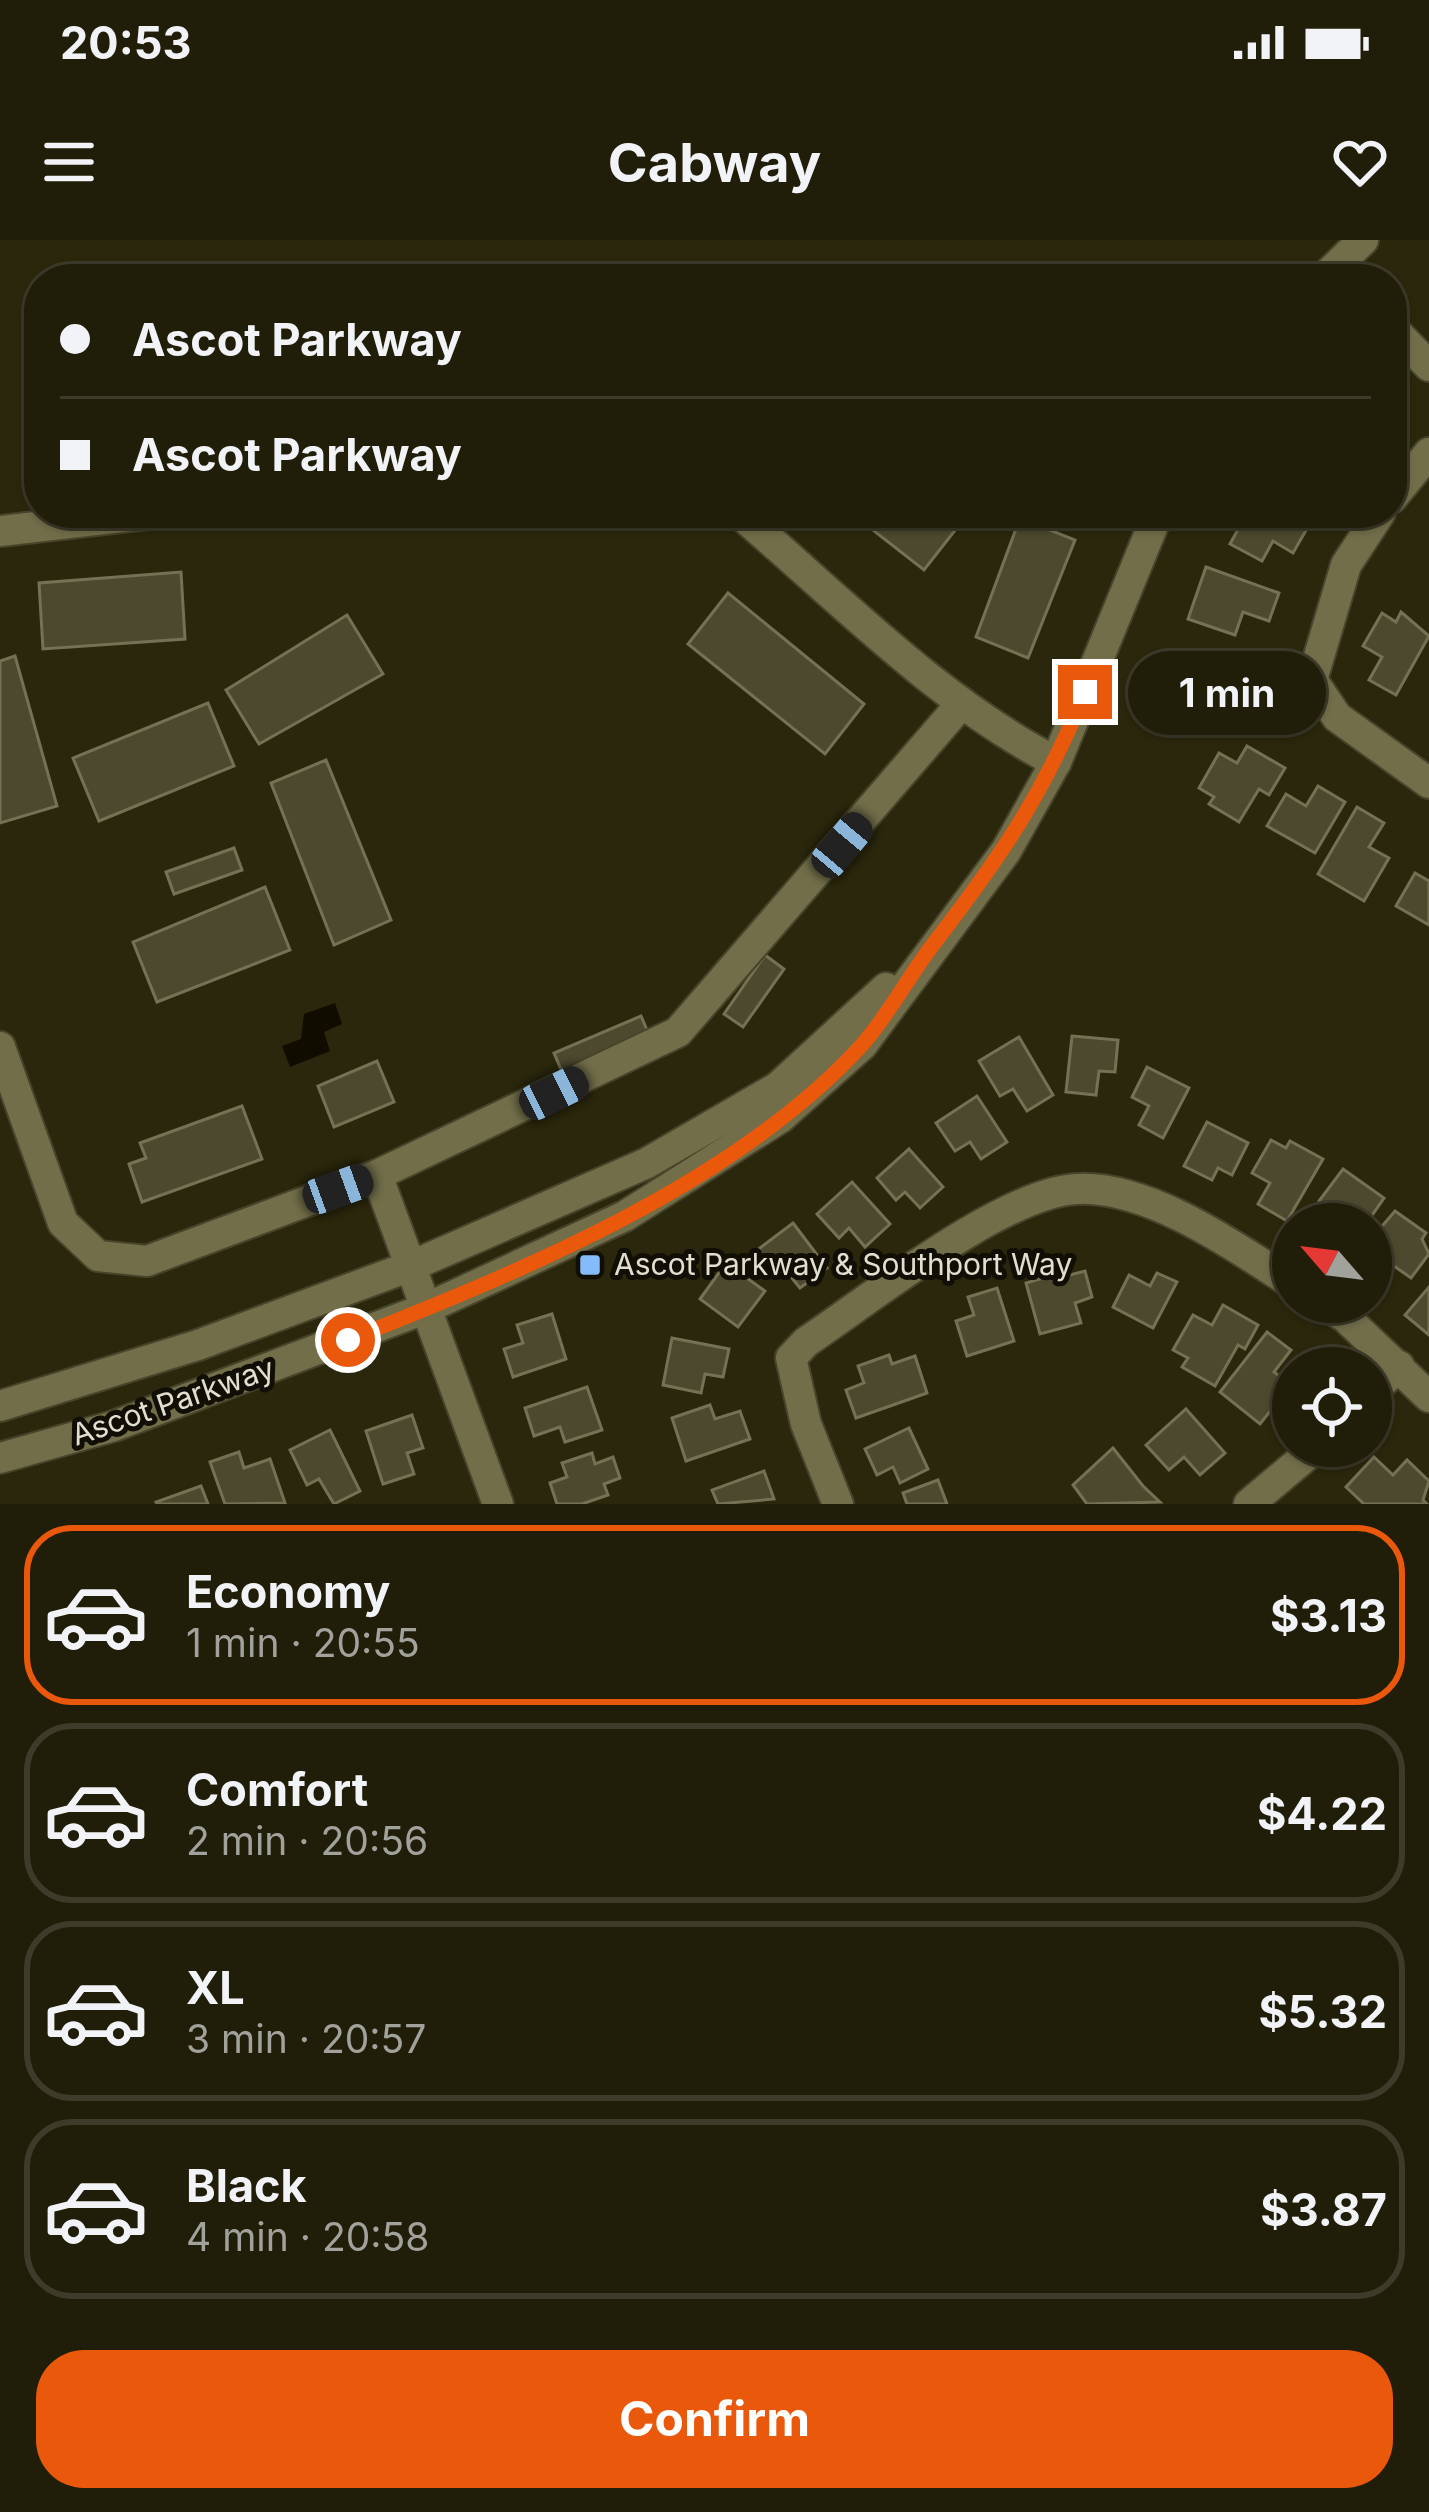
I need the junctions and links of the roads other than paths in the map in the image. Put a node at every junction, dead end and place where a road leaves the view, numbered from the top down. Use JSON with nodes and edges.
{"nodes":[{"id":1,"x":1363,"y":240,"type":"edge"},
{"id":2,"x":1342,"y":264,"type":"edge"},
{"id":3,"x":1407,"y":343,"type":"edge"},
{"id":4,"x":1429,"y":366,"type":"edge"},
{"id":5,"x":1429,"y":453,"type":"edge"},
{"id":6,"x":1407,"y":480,"type":"edge"},
{"id":7,"x":757,"y":528,"type":"edge"},
{"id":8,"x":1152,"y":528,"type":"edge"},
{"id":9,"x":1370,"y":528,"type":"edge"},
{"id":10,"x":962,"y":703,"type":"junction"},
{"id":11,"x":1056,"y":762,"type":"junction"},
{"id":12,"x":1429,"y":783,"type":"edge"},
{"id":13,"x":930,"y":947,"type":"junction"},
{"id":14,"x":0,"y":1047,"type":"edge"},
{"id":15,"x":377,"y":1175,"type":"junction"},
{"id":16,"x":411,"y":1266,"type":"junction"},
{"id":17,"x":1272,"y":1271,"type":"edge"},
{"id":18,"x":427,"y":1308,"type":"junction"},
{"id":19,"x":1347,"y":1323,"type":"edge"},
{"id":20,"x":1399,"y":1366,"type":"junction"},
{"id":21,"x":1392,"y":1373,"type":"edge"},
{"id":22,"x":1429,"y":1397,"type":"edge"},
{"id":23,"x":0,"y":1406,"type":"edge"},
{"id":24,"x":0,"y":1458,"type":"edge"},
{"id":25,"x":1293,"y":1467,"type":"edge"},
{"id":26,"x":496,"y":1503,"type":"edge"},
{"id":27,"x":838,"y":1504,"type":"edge"},
{"id":28,"x":1249,"y":1504,"type":"edge"}],
"edges":[{"from":1,"to":2,"type":"street"},
{"from":3,"to":4,"type":"street"},
{"from":5,"to":6,"type":"street"},
{"from":7,"to":10,"type":"street"},
{"from":8,"to":11,"type":"street","name":"Ascot Parkway"},
{"from":9,"to":12,"type":"street"},
{"from":10,"to":11,"type":"street"},
{"from":10,"to":15,"type":"street"},
{"from":11,"to":13,"type":"street","name":"Ascot Parkway"},
{"from":13,"to":16,"type":"street","name":"Ascot Parkway"},
{"from":13,"to":18,"type":"street","name":"Ascot Parkway"},
{"from":14,"to":15,"type":"street"},
{"from":15,"to":16,"type":"street"},
{"from":16,"to":18,"type":"street"},
{"from":16,"to":23,"type":"street","name":"Ascot Parkway"},
{"from":17,"to":27,"type":"street"},
{"from":18,"to":24,"type":"street","name":"Ascot Parkway"},
{"from":18,"to":26,"type":"street"},
{"from":19,"to":20,"type":"street"},
{"from":20,"to":21,"type":"street"},
{"from":20,"to":22,"type":"street"},
{"from":25,"to":28,"type":"street"}]}
